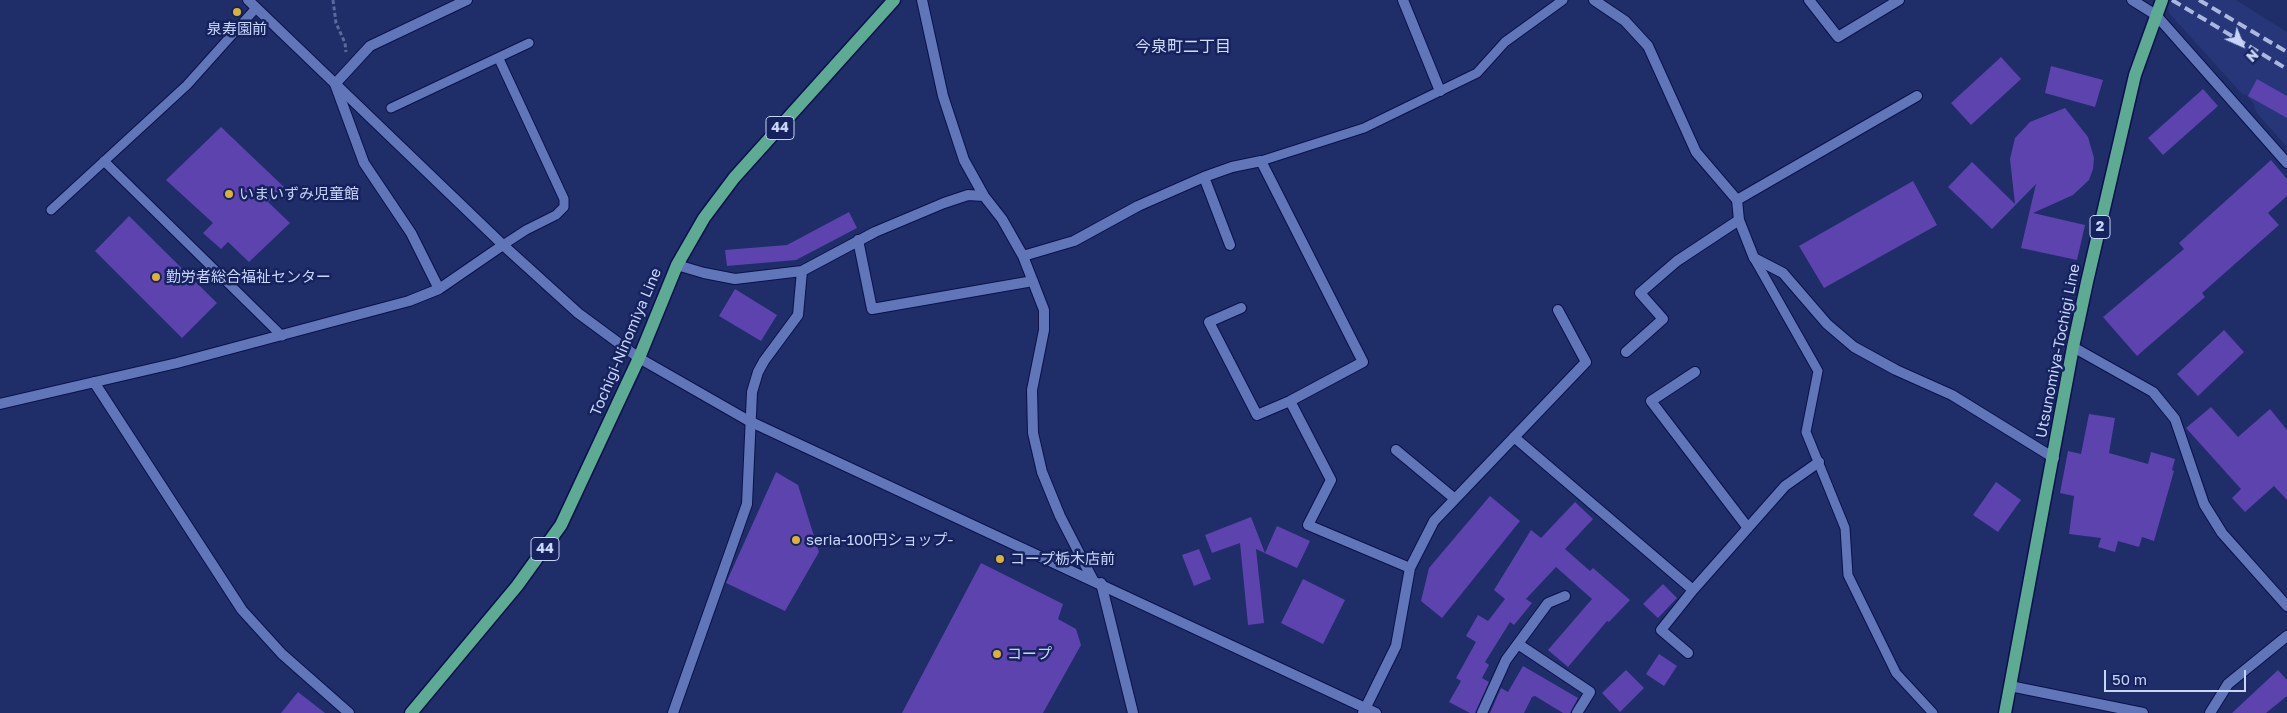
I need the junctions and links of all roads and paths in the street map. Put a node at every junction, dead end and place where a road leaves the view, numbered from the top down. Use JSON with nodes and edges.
{"nodes":[{"id":1,"x":248,"y":0,"type":"edge"},
{"id":2,"x":333,"y":0,"type":"edge"},
{"id":3,"x":467,"y":0,"type":"edge"},
{"id":4,"x":894,"y":0,"type":"edge"},
{"id":5,"x":922,"y":0,"type":"edge"},
{"id":6,"x":1403,"y":0,"type":"edge"},
{"id":7,"x":1563,"y":0,"type":"edge"},
{"id":8,"x":1594,"y":0,"type":"edge"},
{"id":9,"x":1808,"y":0,"type":"edge"},
{"id":10,"x":1899,"y":0,"type":"edge"},
{"id":11,"x":2132,"y":0,"type":"edge"},
{"id":12,"x":2162,"y":0,"type":"edge"},
{"id":13,"x":256,"y":8,"type":"junction"},
{"id":14,"x":2156,"y":15,"type":"junction"},
{"id":15,"x":529,"y":43,"type":"dead end"},
{"id":16,"x":499,"y":59,"type":"junction"},
{"id":17,"x":349,"y":68,"type":"junction"},
{"id":18,"x":335,"y":84,"type":"junction"},
{"id":19,"x":1440,"y":91,"type":"junction"},
{"id":20,"x":1917,"y":96,"type":"dead end"},
{"id":21,"x":391,"y":108,"type":"dead end"},
{"id":22,"x":104,"y":161,"type":"junction"},
{"id":23,"x":1261,"y":161,"type":"junction"},
{"id":24,"x":2287,"y":163,"type":"edge"},
{"id":25,"x":1204,"y":176,"type":"junction"},
{"id":26,"x":984,"y":196,"type":"junction"},
{"id":27,"x":1737,"y":200,"type":"junction"},
{"id":28,"x":51,"y":210,"type":"dead end"},
{"id":29,"x":1739,"y":220,"type":"junction"},
{"id":30,"x":858,"y":240,"type":"junction"},
{"id":31,"x":503,"y":245,"type":"junction"},
{"id":32,"x":1230,"y":245,"type":"dead end"},
{"id":33,"x":1023,"y":256,"type":"junction"},
{"id":34,"x":1754,"y":258,"type":"junction"},
{"id":35,"x":677,"y":264,"type":"junction"},
{"id":36,"x":802,"y":271,"type":"junction"},
{"id":37,"x":1033,"y":281,"type":"junction"},
{"id":38,"x":440,"y":289,"type":"junction"},
{"id":39,"x":1241,"y":308,"type":"dead end"},
{"id":40,"x":1558,"y":310,"type":"dead end"},
{"id":41,"x":282,"y":336,"type":"junction"},
{"id":42,"x":2073,"y":347,"type":"junction"},
{"id":43,"x":1626,"y":352,"type":"dead end"},
{"id":44,"x":639,"y":358,"type":"junction"},
{"id":45,"x":1695,"y":372,"type":"dead end"},
{"id":46,"x":94,"y":382,"type":"junction"},
{"id":47,"x":1290,"y":401,"type":"junction"},
{"id":48,"x":0,"y":404,"type":"edge"},
{"id":49,"x":749,"y":420,"type":"junction"},
{"id":50,"x":1514,"y":437,"type":"junction"},
{"id":51,"x":1396,"y":450,"type":"dead end"},
{"id":52,"x":2054,"y":458,"type":"junction"},
{"id":53,"x":1819,"y":462,"type":"junction"},
{"id":54,"x":1455,"y":499,"type":"junction"},
{"id":55,"x":1748,"y":528,"type":"junction"},
{"id":56,"x":1410,"y":568,"type":"junction"},
{"id":57,"x":1097,"y":582,"type":"junction"},
{"id":58,"x":1693,"y":590,"type":"junction"},
{"id":59,"x":1565,"y":596,"type":"dead end"},
{"id":60,"x":2287,"y":606,"type":"edge"},
{"id":61,"x":2287,"y":636,"type":"edge"},
{"id":62,"x":1518,"y":644,"type":"junction"},
{"id":63,"x":1688,"y":653,"type":"dead end"},
{"id":64,"x":2010,"y":686,"type":"junction"},
{"id":65,"x":1368,"y":712,"type":"edge"},
{"id":66,"x":349,"y":713,"type":"edge"},
{"id":67,"x":411,"y":713,"type":"edge"},
{"id":68,"x":673,"y":713,"type":"edge"},
{"id":69,"x":1133,"y":713,"type":"edge"},
{"id":70,"x":1482,"y":713,"type":"edge"},
{"id":71,"x":1577,"y":713,"type":"edge"},
{"id":72,"x":1932,"y":713,"type":"edge"},
{"id":73,"x":2005,"y":713,"type":"edge"},
{"id":74,"x":2143,"y":713,"type":"edge"},
{"id":75,"x":2210,"y":713,"type":"edge"}],
"edges":[{"from":1,"to":13,"type":"street"},
{"from":2,"to":17,"type":"path"},
{"from":3,"to":17,"type":"street"},
{"from":4,"to":35,"type":"main road","name":"Tochigi-Ninomiya Line","number":"44"},
{"from":5,"to":26,"type":"street"},
{"from":6,"to":19,"type":"street"},
{"from":7,"to":19,"type":"lane"},
{"from":8,"to":27,"type":"street"},
{"from":9,"to":10,"type":"street"},
{"from":11,"to":14,"type":"street"},
{"from":12,"to":14,"type":"main road","name":"Utsunomiya-Tochigi Line","number":"2"},
{"from":13,"to":18,"type":"street"},
{"from":13,"to":22,"type":"lane"},
{"from":14,"to":24,"type":"street"},
{"from":14,"to":42,"type":"main road","name":"Utsunomiya-Tochigi Line","number":"2"},
{"from":15,"to":16,"type":"lane"},
{"from":16,"to":21,"type":"lane"},
{"from":16,"to":31,"type":"lane"},
{"from":17,"to":18,"type":"street"},
{"from":18,"to":31,"type":"street"},
{"from":18,"to":38,"type":"street"},
{"from":19,"to":23,"type":"lane"},
{"from":20,"to":27,"type":"street"},
{"from":22,"to":28,"type":"lane"},
{"from":22,"to":41,"type":"lane"},
{"from":23,"to":25,"type":"street"},
{"from":23,"to":47,"type":"street"},
{"from":25,"to":32,"type":"street"},
{"from":25,"to":33,"type":"street"},
{"from":26,"to":30,"type":"street"},
{"from":26,"to":33,"type":"street"},
{"from":27,"to":29,"type":"street"},
{"from":29,"to":34,"type":"street"},
{"from":29,"to":43,"type":"street"},
{"from":30,"to":36,"type":"street"},
{"from":30,"to":37,"type":"street"},
{"from":31,"to":38,"type":"street"},
{"from":31,"to":44,"type":"street"},
{"from":33,"to":37,"type":"street"},
{"from":34,"to":52,"type":"street"},
{"from":34,"to":53,"type":"lane"},
{"from":35,"to":36,"type":"street"},
{"from":35,"to":44,"type":"main road","name":"Tochigi-Ninomiya Line","number":"44"},
{"from":36,"to":49,"type":"street"},
{"from":37,"to":57,"type":"street"},
{"from":38,"to":41,"type":"street"},
{"from":39,"to":47,"type":"street"},
{"from":40,"to":50,"type":"street"},
{"from":41,"to":46,"type":"street"},
{"from":42,"to":52,"type":"main road","name":"Utsunomiya-Tochigi Line","number":"2"},
{"from":42,"to":60,"type":"street"},
{"from":44,"to":49,"type":"street"},
{"from":44,"to":67,"type":"main road","name":"Tochigi-Ninomiya Line","number":"44"},
{"from":45,"to":55,"type":"street"},
{"from":46,"to":48,"type":"street"},
{"from":46,"to":66,"type":"street"},
{"from":47,"to":56,"type":"street"},
{"from":49,"to":57,"type":"street"},
{"from":49,"to":68,"type":"street"},
{"from":50,"to":54,"type":"street"},
{"from":50,"to":58,"type":"street"},
{"from":51,"to":54,"type":"street"},
{"from":52,"to":64,"type":"main road","name":"Utsunomiya-Tochigi Line","number":"2"},
{"from":53,"to":55,"type":"street"},
{"from":53,"to":72,"type":"lane"},
{"from":54,"to":56,"type":"street"},
{"from":55,"to":58,"type":"street"},
{"from":56,"to":65,"type":"street"},
{"from":57,"to":65,"type":"street"},
{"from":57,"to":69,"type":"street"},
{"from":58,"to":63,"type":"street"},
{"from":59,"to":62,"type":"street"},
{"from":61,"to":75,"type":"street"},
{"from":62,"to":70,"type":"street"},
{"from":62,"to":71,"type":"street"},
{"from":64,"to":73,"type":"main road","name":"Utsunomiya-Tochigi Line","number":"2"},
{"from":64,"to":74,"type":"street"}]}
